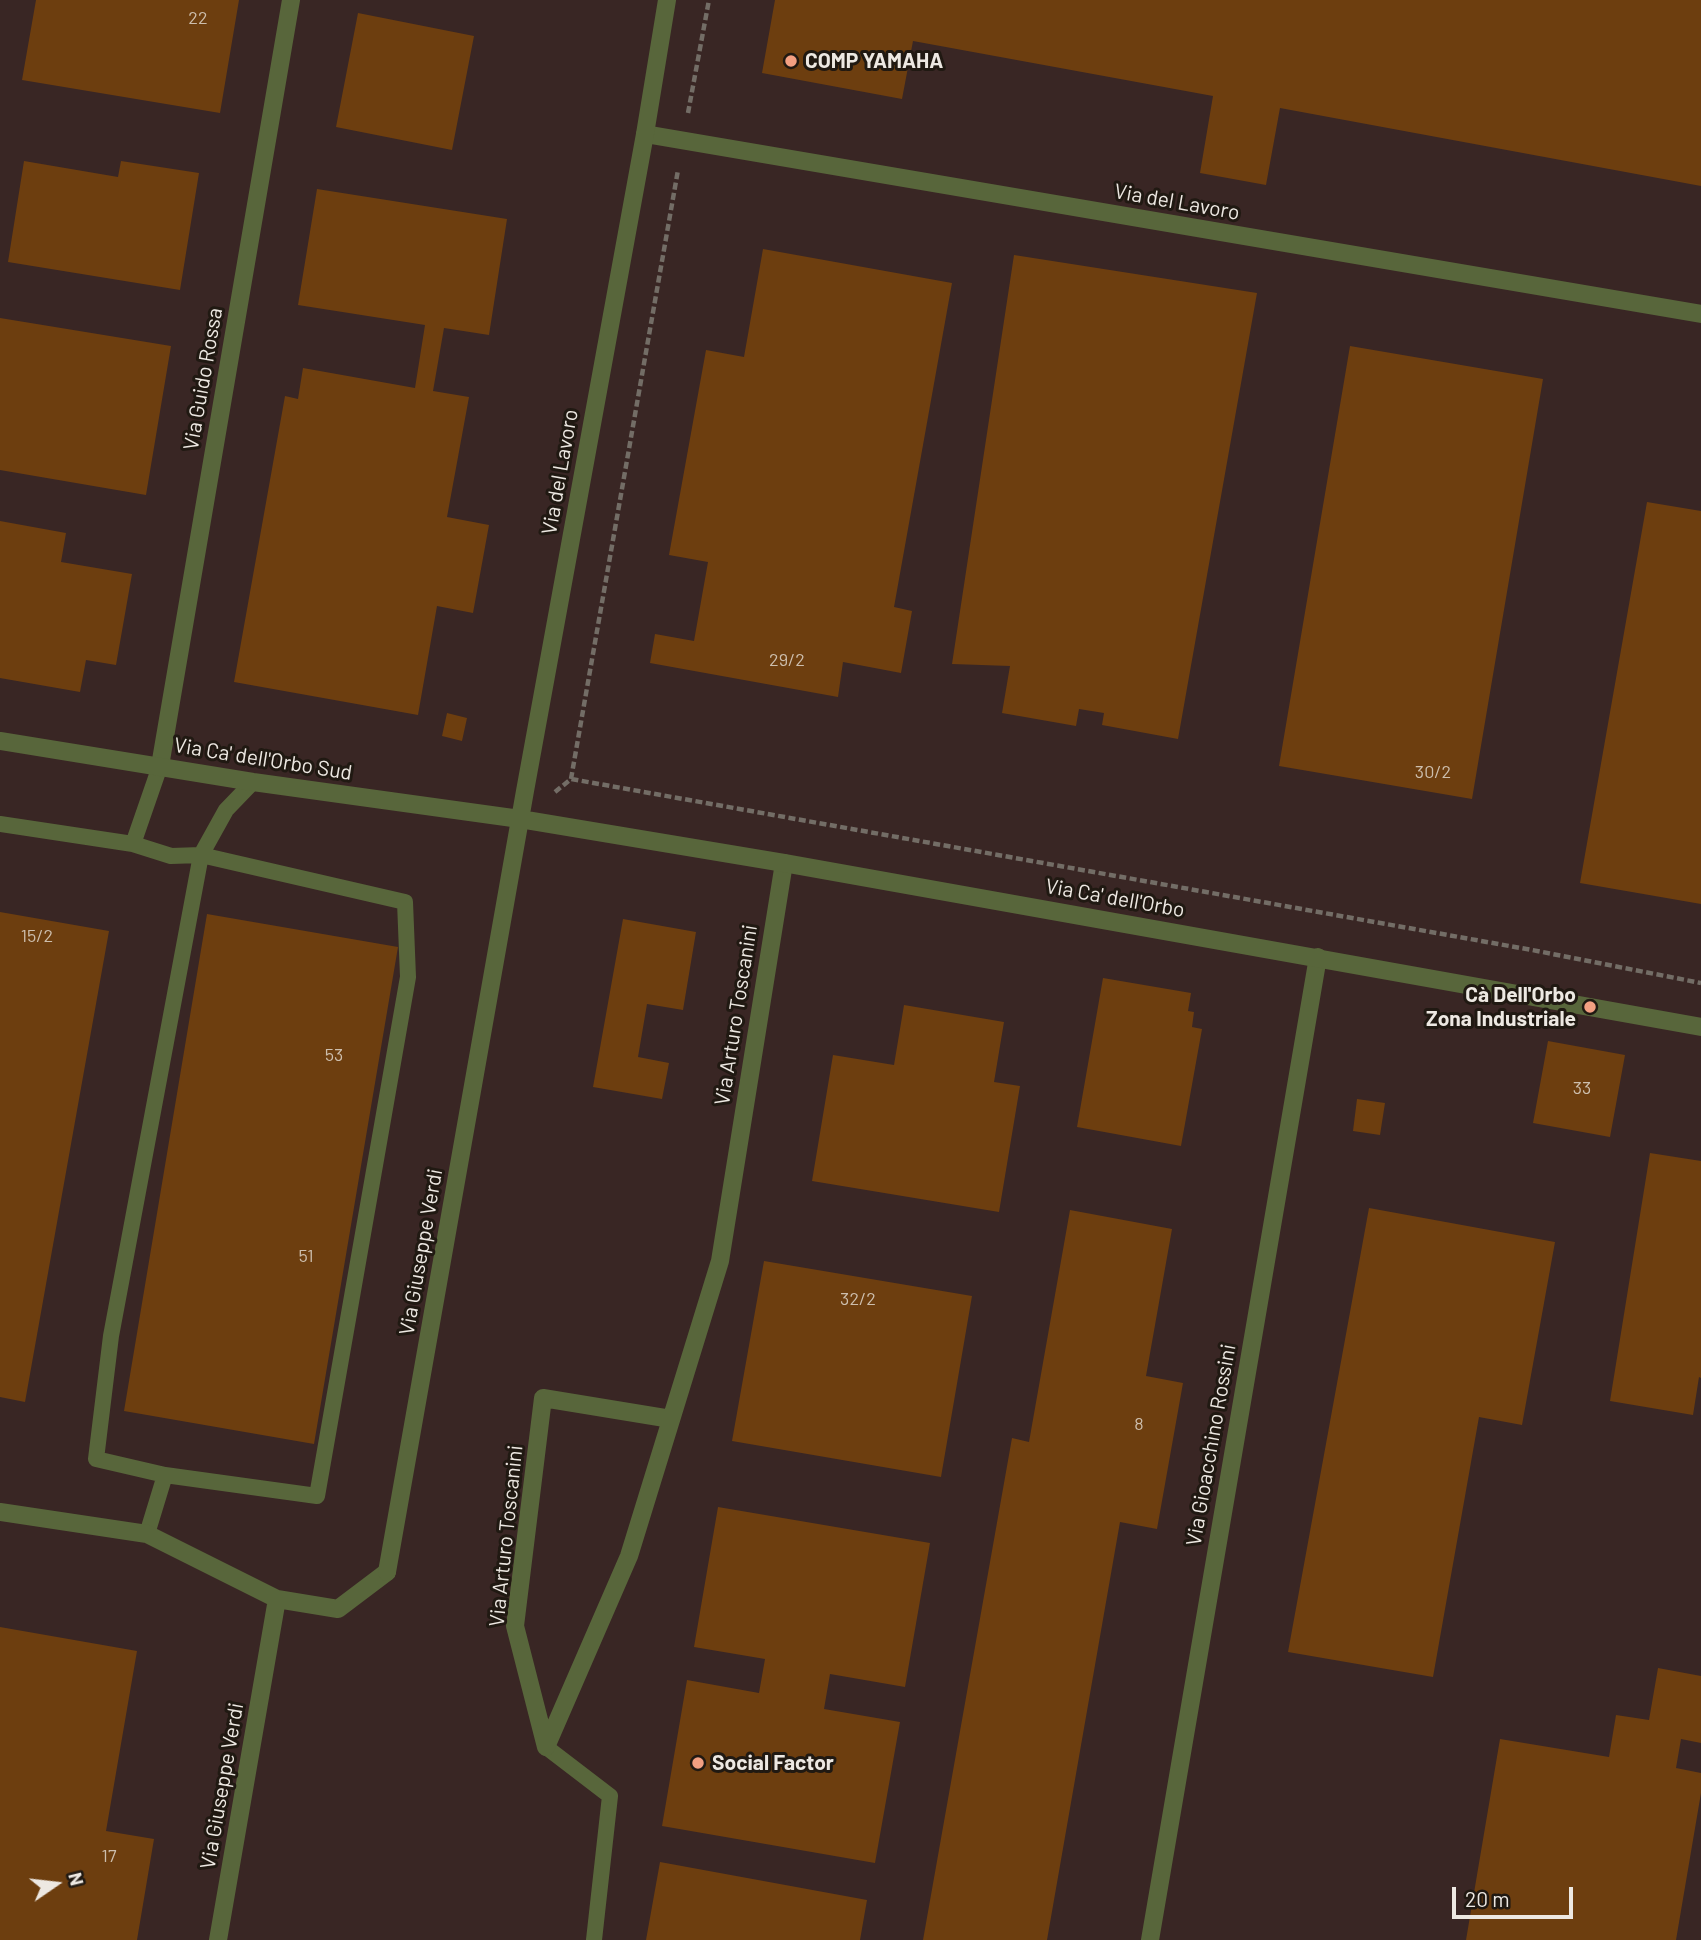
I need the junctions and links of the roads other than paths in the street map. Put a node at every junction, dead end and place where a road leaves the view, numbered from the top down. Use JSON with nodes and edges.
{"nodes":[{"id":1,"x":291,"y":0,"type":"edge"},
{"id":2,"x":667,"y":0,"type":"edge"},
{"id":3,"x":645,"y":134,"type":"junction"},
{"id":4,"x":1701,"y":314,"type":"edge"},
{"id":5,"x":0,"y":741,"type":"edge"},
{"id":6,"x":160,"y":766,"type":"junction"},
{"id":7,"x":253,"y":782,"type":"junction"},
{"id":8,"x":520,"y":819,"type":"junction"},
{"id":9,"x":0,"y":824,"type":"edge"},
{"id":10,"x":133,"y":844,"type":"junction"},
{"id":11,"x":201,"y":855,"type":"junction"},
{"id":12,"x":784,"y":863,"type":"junction"},
{"id":13,"x":1318,"y":957,"type":"junction"},
{"id":14,"x":1701,"y":1027,"type":"edge"},
{"id":15,"x":671,"y":1419,"type":"junction"},
{"id":16,"x":165,"y":1475,"type":"junction"},
{"id":17,"x":0,"y":1512,"type":"edge"},
{"id":18,"x":147,"y":1534,"type":"junction"},
{"id":19,"x":277,"y":1599,"type":"junction"},
{"id":20,"x":546,"y":1747,"type":"junction"},
{"id":21,"x":218,"y":1940,"type":"edge"},
{"id":22,"x":594,"y":1940,"type":"edge"},
{"id":23,"x":1150,"y":1940,"type":"edge"}],
"edges":[{"from":1,"to":6,"type":"street","name":"Via Guido Rossa"},
{"from":2,"to":3,"type":"street","name":"Via del Lavoro"},
{"from":3,"to":4,"type":"street","name":"Via del Lavoro"},
{"from":3,"to":8,"type":"street","name":"Via del Lavoro"},
{"from":5,"to":6,"type":"street","name":"Via Ca' dell'Orbo Sud"},
{"from":6,"to":7,"type":"street","name":"Via Ca' dell'Orbo Sud"},
{"from":6,"to":10,"type":"lane"},
{"from":7,"to":8,"type":"street","name":"Via Ca' dell'Orbo Sud"},
{"from":7,"to":11,"type":"lane"},
{"from":8,"to":12,"type":"street","name":"Via Ca' dell'Orbo"},
{"from":8,"to":19,"type":"street","name":"Via Giuseppe Verdi"},
{"from":9,"to":10,"type":"lane"},
{"from":10,"to":11,"type":"lane"},
{"from":11,"to":16,"type":"lane"},
{"from":11,"to":16,"type":"lane"},
{"from":12,"to":13,"type":"street","name":"Via Ca' dell'Orbo"},
{"from":12,"to":15,"type":"street","name":"Via Arturo Toscanini"},
{"from":13,"to":14,"type":"street","name":"Via Ca' dell'Orbo"},
{"from":13,"to":23,"type":"street","name":"Via Gioacchino Rossini"},
{"from":15,"to":20,"type":"street","name":"Via Arturo Toscanini"},
{"from":15,"to":20,"type":"street","name":"Via Arturo Toscanini"},
{"from":16,"to":18,"type":"lane"},
{"from":17,"to":18,"type":"street","name":"Via Giuseppe Verdi"},
{"from":18,"to":19,"type":"street","name":"Via Giuseppe Verdi"},
{"from":19,"to":21,"type":"street","name":"Via Giuseppe Verdi"},
{"from":20,"to":22,"type":"lane"}]}
